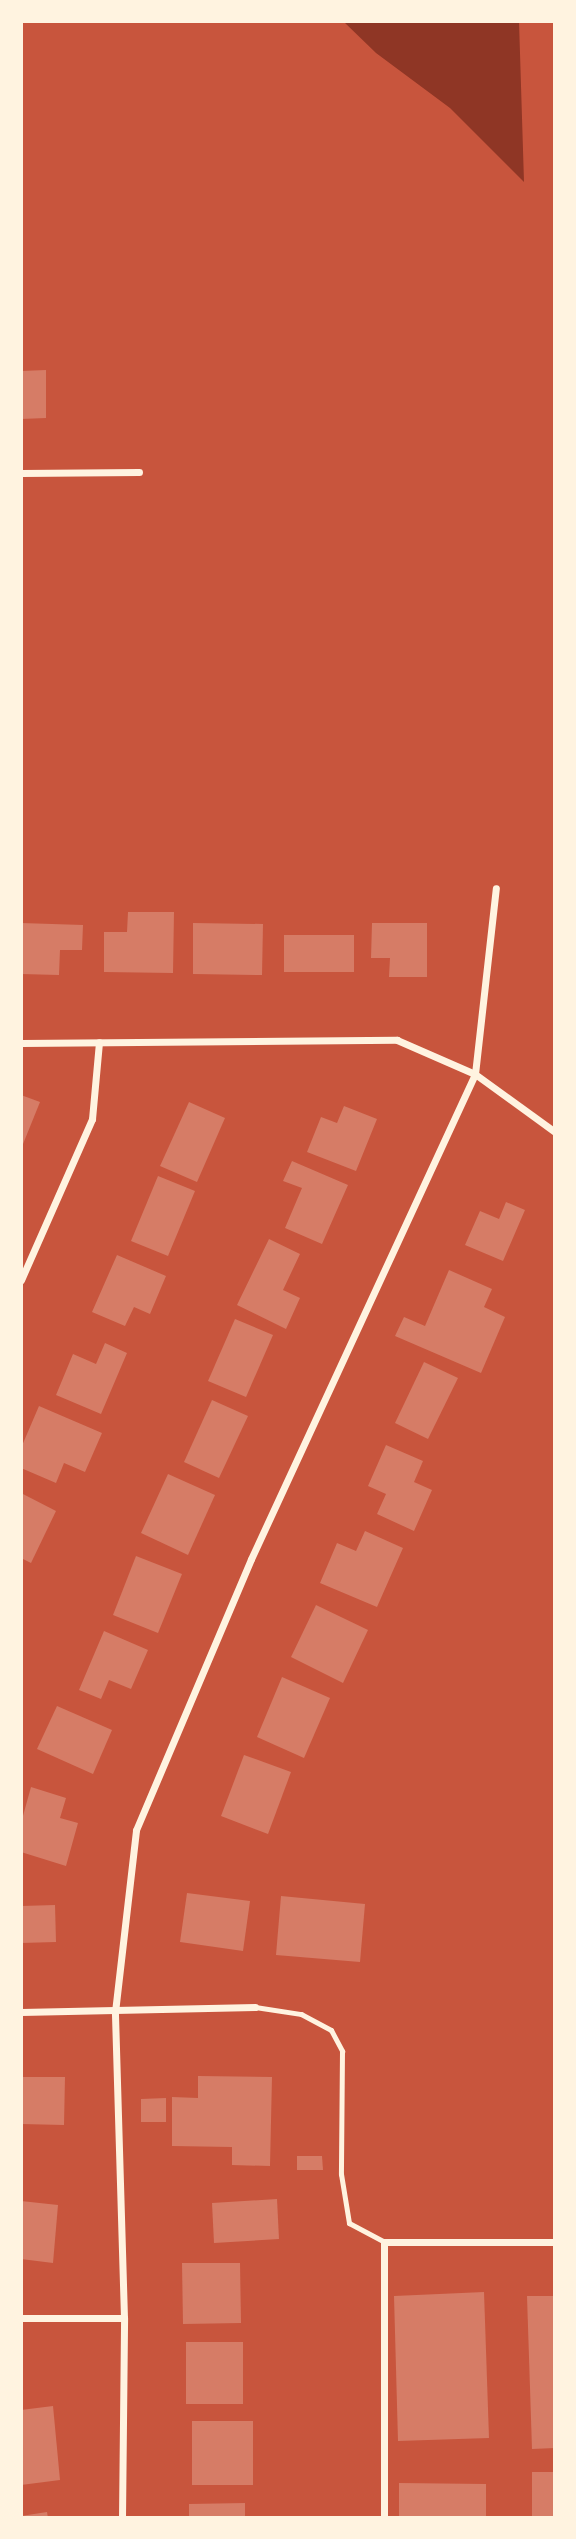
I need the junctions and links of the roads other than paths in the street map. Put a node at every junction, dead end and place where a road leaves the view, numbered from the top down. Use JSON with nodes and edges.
{"nodes":[{"id":1,"x":139,"y":472,"type":"dead end"},
{"id":2,"x":21,"y":473,"type":"edge"},
{"id":3,"x":496,"y":888,"type":"dead end"},
{"id":4,"x":99,"y":1042,"type":"junction"},
{"id":5,"x":21,"y":1043,"type":"edge"},
{"id":6,"x":475,"y":1074,"type":"junction"},
{"id":7,"x":555,"y":1132,"type":"edge"},
{"id":8,"x":21,"y":1280,"type":"edge"},
{"id":9,"x":256,"y":2007,"type":"joint"},
{"id":10,"x":21,"y":2012,"type":"edge"},
{"id":11,"x":115,"y":2012,"type":"junction"},
{"id":12,"x":384,"y":2242,"type":"junction"},
{"id":13,"x":555,"y":2242,"type":"edge"},
{"id":14,"x":21,"y":2318,"type":"edge"},
{"id":15,"x":124,"y":2318,"type":"junction"},
{"id":16,"x":122,"y":2518,"type":"edge"},
{"id":17,"x":384,"y":2518,"type":"edge"}],
"edges":[{"from":1,"to":2,"type":"street"},
{"from":3,"to":6,"type":"street"},
{"from":4,"to":5,"type":"street"},
{"from":4,"to":6,"type":"street"},
{"from":4,"to":8,"type":"street"},
{"from":6,"to":7,"type":"street"},
{"from":6,"to":11,"type":"street"},
{"from":9,"to":11,"type":"street"},
{"from":9,"to":12,"type":"lane"},
{"from":10,"to":11,"type":"street"},
{"from":11,"to":15,"type":"street"},
{"from":12,"to":13,"type":"street"},
{"from":12,"to":17,"type":"street"},
{"from":14,"to":15,"type":"street"},
{"from":15,"to":16,"type":"street"}]}
